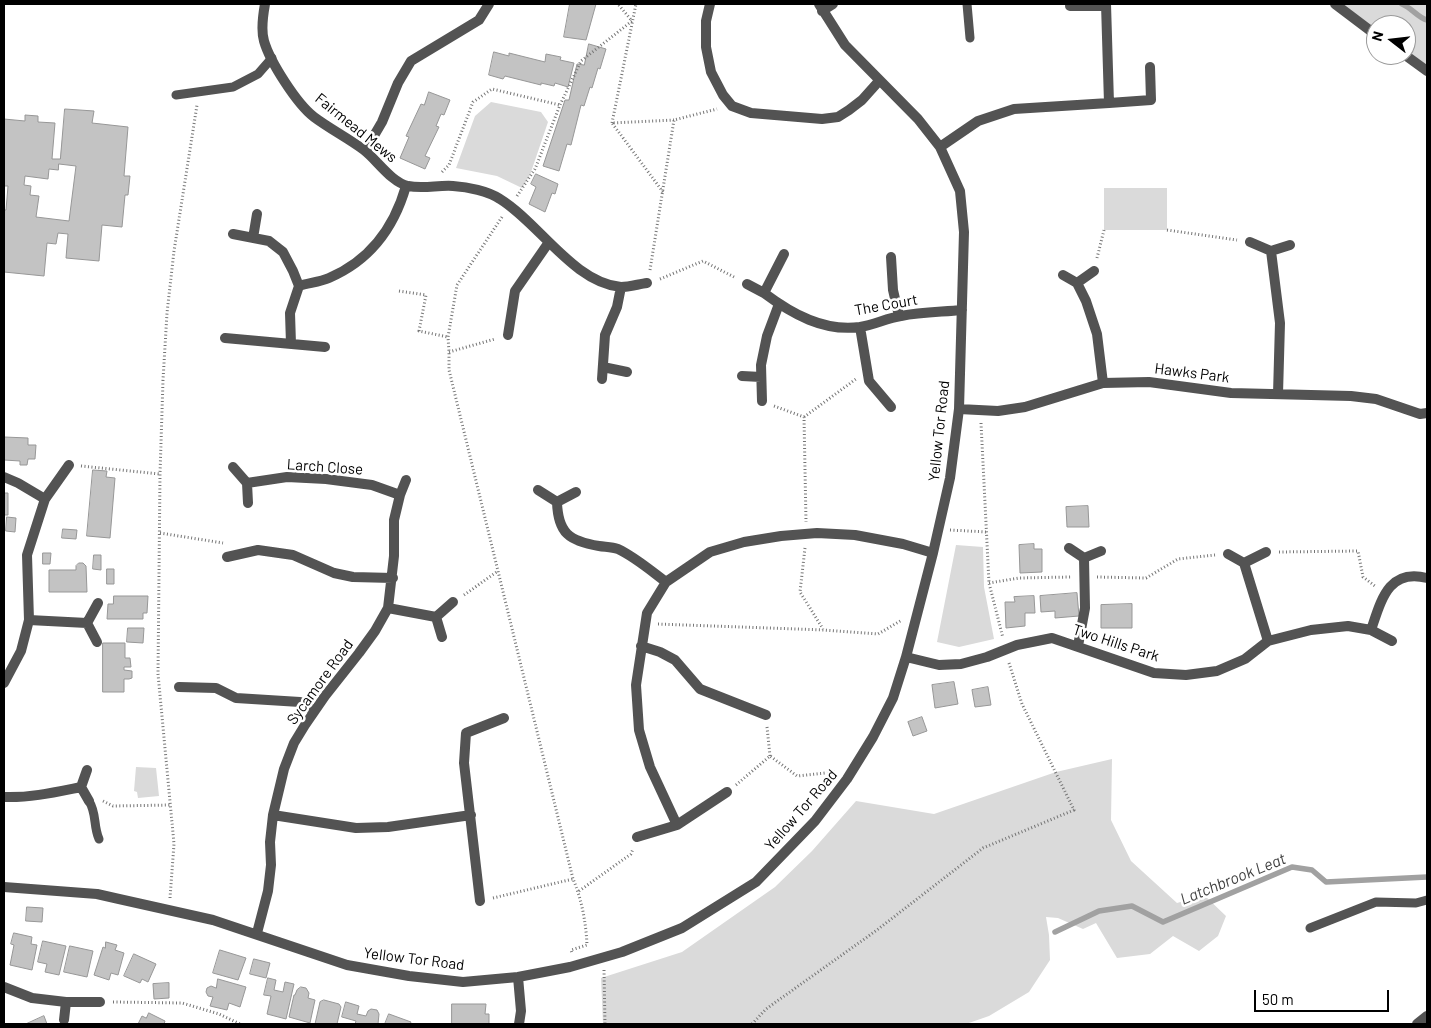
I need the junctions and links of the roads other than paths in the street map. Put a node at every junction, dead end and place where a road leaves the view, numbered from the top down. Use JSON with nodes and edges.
{"nodes":[{"id":1,"x":265,"y":4,"type":"edge"},
{"id":2,"x":488,"y":4,"type":"edge"},
{"id":3,"x":710,"y":4,"type":"edge"},
{"id":4,"x":833,"y":4,"type":"edge"},
{"id":5,"x":967,"y":4,"type":"edge"},
{"id":6,"x":1335,"y":4,"type":"edge"},
{"id":7,"x":1106,"y":5,"type":"edge"},
{"id":8,"x":1070,"y":6,"type":"dead end"},
{"id":9,"x":820,"y":7,"type":"edge"},
{"id":10,"x":1366,"y":27,"type":"edge"},
{"id":11,"x":970,"y":38,"type":"dead end"},
{"id":12,"x":272,"y":58,"type":"junction"},
{"id":13,"x":1416,"y":63,"type":"edge"},
{"id":14,"x":1150,"y":67,"type":"dead end"},
{"id":15,"x":1427,"y":71,"type":"edge"},
{"id":16,"x":879,"y":81,"type":"junction"},
{"id":17,"x":176,"y":96,"type":"dead end"},
{"id":18,"x":1109,"y":103,"type":"junction"},
{"id":19,"x":940,"y":146,"type":"junction"},
{"id":20,"x":365,"y":151,"type":"junction"},
{"id":21,"x":406,"y":186,"type":"junction"},
{"id":22,"x":257,"y":214,"type":"dead end"},
{"id":23,"x":234,"y":234,"type":"dead end"},
{"id":24,"x":253,"y":238,"type":"junction"},
{"id":25,"x":549,"y":242,"type":"junction"},
{"id":26,"x":1250,"y":242,"type":"road end"},
{"id":27,"x":1290,"y":245,"type":"dead end"},
{"id":28,"x":1271,"y":251,"type":"junction"},
{"id":29,"x":784,"y":254,"type":"dead end"},
{"id":30,"x":891,"y":257,"type":"dead end"},
{"id":31,"x":1094,"y":271,"type":"road end"},
{"id":32,"x":1062,"y":275,"type":"dead end"},
{"id":33,"x":648,"y":283,"type":"road end"},
{"id":34,"x":1077,"y":283,"type":"junction"},
{"id":35,"x":747,"y":284,"type":"road end"},
{"id":36,"x":299,"y":286,"type":"junction"},
{"id":37,"x":621,"y":287,"type":"junction"},
{"id":38,"x":764,"y":293,"type":"junction"},
{"id":39,"x":779,"y":304,"type":"junction"},
{"id":40,"x":962,"y":310,"type":"junction"},
{"id":41,"x":899,"y":316,"type":"junction"},
{"id":42,"x":860,"y":327,"type":"junction"},
{"id":43,"x":508,"y":335,"type":"road end"},
{"id":44,"x":225,"y":338,"type":"dead end"},
{"id":45,"x":291,"y":344,"type":"junction"},
{"id":46,"x":325,"y":347,"type":"dead end"},
{"id":47,"x":603,"y":368,"type":"junction"},
{"id":48,"x":627,"y":372,"type":"dead end"},
{"id":49,"x":742,"y":376,"type":"dead end"},
{"id":50,"x":761,"y":377,"type":"junction"},
{"id":51,"x":602,"y":379,"type":"dead end"},
{"id":52,"x":1103,"y":383,"type":"junction"},
{"id":53,"x":1278,"y":394,"type":"junction"},
{"id":54,"x":762,"y":401,"type":"road end"},
{"id":55,"x":891,"y":407,"type":"dead end"},
{"id":56,"x":959,"y":409,"type":"junction"},
{"id":57,"x":1427,"y":413,"type":"edge"},
{"id":58,"x":69,"y":465,"type":"road end"},
{"id":59,"x":233,"y":467,"type":"dead end"},
{"id":60,"x":4,"y":477,"type":"edge"},
{"id":61,"x":406,"y":480,"type":"dead end"},
{"id":62,"x":247,"y":483,"type":"junction"},
{"id":63,"x":538,"y":490,"type":"dead end"},
{"id":64,"x":576,"y":492,"type":"dead end"},
{"id":65,"x":400,"y":495,"type":"junction"},
{"id":66,"x":46,"y":500,"type":"junction"},
{"id":67,"x":557,"y":502,"type":"junction"},
{"id":68,"x":248,"y":503,"type":"dead end"},
{"id":69,"x":1069,"y":548,"type":"dead end"},
{"id":70,"x":1101,"y":551,"type":"dead end"},
{"id":71,"x":1266,"y":552,"type":"road end"},
{"id":72,"x":933,"y":553,"type":"junction"},
{"id":73,"x":1228,"y":554,"type":"road end"},
{"id":74,"x":227,"y":557,"type":"dead end"},
{"id":75,"x":1084,"y":558,"type":"junction"},
{"id":76,"x":1244,"y":563,"type":"junction"},
{"id":77,"x":393,"y":578,"type":"junction"},
{"id":78,"x":1427,"y":578,"type":"edge"},
{"id":79,"x":666,"y":582,"type":"junction"},
{"id":80,"x":98,"y":602,"type":"dead end"},
{"id":81,"x":453,"y":602,"type":"road end"},
{"id":82,"x":388,"y":608,"type":"junction"},
{"id":83,"x":436,"y":617,"type":"junction"},
{"id":84,"x":29,"y":620,"type":"junction"},
{"id":85,"x":87,"y":623,"type":"junction"},
{"id":86,"x":1371,"y":630,"type":"junction"},
{"id":87,"x":442,"y":637,"type":"dead end"},
{"id":88,"x":1268,"y":641,"type":"junction"},
{"id":89,"x":1392,"y":641,"type":"dead end"},
{"id":90,"x":97,"y":642,"type":"dead end"},
{"id":91,"x":641,"y":646,"type":"junction"},
{"id":92,"x":1078,"y":646,"type":"junction"},
{"id":93,"x":906,"y":657,"type":"junction"},
{"id":94,"x":4,"y":683,"type":"edge"},
{"id":95,"x":179,"y":688,"type":"dead end"},
{"id":96,"x":314,"y":711,"type":"junction"},
{"id":97,"x":766,"y":715,"type":"road end"},
{"id":98,"x":504,"y":718,"type":"dead end"},
{"id":99,"x":87,"y":770,"type":"dead end"},
{"id":100,"x":81,"y":787,"type":"junction"},
{"id":101,"x":727,"y":792,"type":"road end"},
{"id":102,"x":4,"y":797,"type":"edge"},
{"id":103,"x":89,"y":801,"type":"joint"},
{"id":104,"x":273,"y":815,"type":"junction"},
{"id":105,"x":471,"y":815,"type":"junction"},
{"id":106,"x":678,"y":825,"type":"junction"},
{"id":107,"x":637,"y":837,"type":"road end"},
{"id":108,"x":99,"y":839,"type":"dead end"},
{"id":109,"x":4,"y":887,"type":"edge"},
{"id":110,"x":1427,"y":900,"type":"edge"},
{"id":111,"x":480,"y":901,"type":"road end"},
{"id":112,"x":1310,"y":928,"type":"dead end"},
{"id":113,"x":257,"y":933,"type":"junction"},
{"id":114,"x":518,"y":977,"type":"junction"},
{"id":115,"x":4,"y":987,"type":"edge"},
{"id":116,"x":66,"y":1002,"type":"junction"},
{"id":117,"x":100,"y":1002,"type":"road end"},
{"id":118,"x":1427,"y":1016,"type":"edge"},
{"id":119,"x":64,"y":1020,"type":"dead end"},
{"id":120,"x":519,"y":1024,"type":"edge"},
{"id":121,"x":1417,"y":1024,"type":"edge"}],
"edges":[{"from":1,"to":12,"type":"street","name":"Fairmead Mews"},
{"from":2,"to":20,"type":"street"},
{"from":3,"to":16,"type":"street"},
{"from":4,"to":9,"type":"street"},
{"from":5,"to":11,"type":"lane"},
{"from":6,"to":10,"type":"street"},
{"from":7,"to":8,"type":"street"},
{"from":7,"to":18,"type":"street"},
{"from":9,"to":16,"type":"street","name":"Yellow Tor Road"},
{"from":12,"to":17,"type":"lane"},
{"from":12,"to":20,"type":"street","name":"Fairmead Mews"},
{"from":13,"to":15,"type":"street"},
{"from":14,"to":18,"type":"street"},
{"from":16,"to":19,"type":"street","name":"Yellow Tor Road"},
{"from":18,"to":19,"type":"street"},
{"from":19,"to":40,"type":"street","name":"Yellow Tor Road"},
{"from":20,"to":21,"type":"street","name":"Fairmead Mews"},
{"from":21,"to":25,"type":"street"},
{"from":21,"to":36,"type":"street"},
{"from":22,"to":24,"type":"street"},
{"from":23,"to":24,"type":"street"},
{"from":24,"to":36,"type":"street"},
{"from":25,"to":37,"type":"street"},
{"from":25,"to":43,"type":"street"},
{"from":26,"to":28,"type":"street"},
{"from":27,"to":28,"type":"street"},
{"from":28,"to":53,"type":"street"},
{"from":29,"to":38,"type":"street"},
{"from":30,"to":41,"type":"street"},
{"from":31,"to":34,"type":"street"},
{"from":32,"to":34,"type":"street"},
{"from":33,"to":37,"type":"street"},
{"from":34,"to":52,"type":"street"},
{"from":35,"to":38,"type":"street","name":"The Court"},
{"from":36,"to":45,"type":"street"},
{"from":37,"to":47,"type":"street"},
{"from":38,"to":39,"type":"street","name":"The Court"},
{"from":39,"to":42,"type":"street","name":"The Court"},
{"from":39,"to":50,"type":"street"},
{"from":40,"to":41,"type":"street","name":"The Court"},
{"from":40,"to":56,"type":"street","name":"Yellow Tor Road"},
{"from":41,"to":42,"type":"street","name":"The Court"},
{"from":42,"to":55,"type":"street"},
{"from":44,"to":45,"type":"street"},
{"from":45,"to":46,"type":"street"},
{"from":47,"to":48,"type":"street"},
{"from":47,"to":51,"type":"street"},
{"from":49,"to":50,"type":"street"},
{"from":50,"to":54,"type":"street"},
{"from":52,"to":53,"type":"street","name":"Hawks Park"},
{"from":52,"to":56,"type":"street","name":"Hawks Park"},
{"from":53,"to":57,"type":"street","name":"Hawks Park"},
{"from":56,"to":72,"type":"street","name":"Yellow Tor Road"},
{"from":58,"to":66,"type":"street"},
{"from":59,"to":62,"type":"street"},
{"from":60,"to":66,"type":"street"},
{"from":61,"to":65,"type":"street","name":"Sycamore Road"},
{"from":62,"to":65,"type":"street","name":"Larch Close"},
{"from":62,"to":68,"type":"street"},
{"from":63,"to":67,"type":"street"},
{"from":64,"to":67,"type":"street"},
{"from":65,"to":77,"type":"street","name":"Sycamore Road"},
{"from":66,"to":84,"type":"street"},
{"from":67,"to":79,"type":"street"},
{"from":69,"to":75,"type":"street"},
{"from":70,"to":75,"type":"street"},
{"from":71,"to":76,"type":"street"},
{"from":72,"to":79,"type":"street"},
{"from":72,"to":93,"type":"street","name":"Yellow Tor Road"},
{"from":73,"to":76,"type":"street"},
{"from":74,"to":77,"type":"street"},
{"from":75,"to":92,"type":"street"},
{"from":76,"to":88,"type":"street"},
{"from":77,"to":82,"type":"street","name":"Sycamore Road"},
{"from":78,"to":86,"type":"street"},
{"from":79,"to":91,"type":"street"},
{"from":80,"to":85,"type":"street"},
{"from":81,"to":83,"type":"street"},
{"from":82,"to":83,"type":"street"},
{"from":82,"to":96,"type":"street","name":"Sycamore Road"},
{"from":83,"to":87,"type":"street"},
{"from":84,"to":85,"type":"street"},
{"from":84,"to":94,"type":"street"},
{"from":85,"to":90,"type":"street"},
{"from":86,"to":88,"type":"street","name":"Two Hills Park"},
{"from":86,"to":89,"type":"street","name":"Two Hills Park"},
{"from":88,"to":92,"type":"street","name":"Two Hills Park"},
{"from":91,"to":97,"type":"street"},
{"from":91,"to":106,"type":"street"},
{"from":92,"to":93,"type":"street","name":"Two Hills Park"},
{"from":93,"to":114,"type":"street","name":"Yellow Tor Road"},
{"from":95,"to":96,"type":"street"},
{"from":96,"to":104,"type":"street","name":"Sycamore Road"},
{"from":98,"to":105,"type":"street"},
{"from":99,"to":100,"type":"street"},
{"from":100,"to":102,"type":"street"},
{"from":100,"to":103,"type":"street"},
{"from":101,"to":106,"type":"street"},
{"from":103,"to":108,"type":"lane"},
{"from":104,"to":105,"type":"street"},
{"from":104,"to":113,"type":"street","name":"Sycamore Road"},
{"from":105,"to":111,"type":"street"},
{"from":106,"to":107,"type":"street"},
{"from":109,"to":113,"type":"street","name":"Yellow Tor Road"},
{"from":110,"to":112,"type":"lane"},
{"from":113,"to":114,"type":"street","name":"Yellow Tor Road"},
{"from":114,"to":120,"type":"street"},
{"from":115,"to":116,"type":"street"},
{"from":116,"to":117,"type":"street"},
{"from":116,"to":119,"type":"street"},
{"from":118,"to":121,"type":"street"}]}
